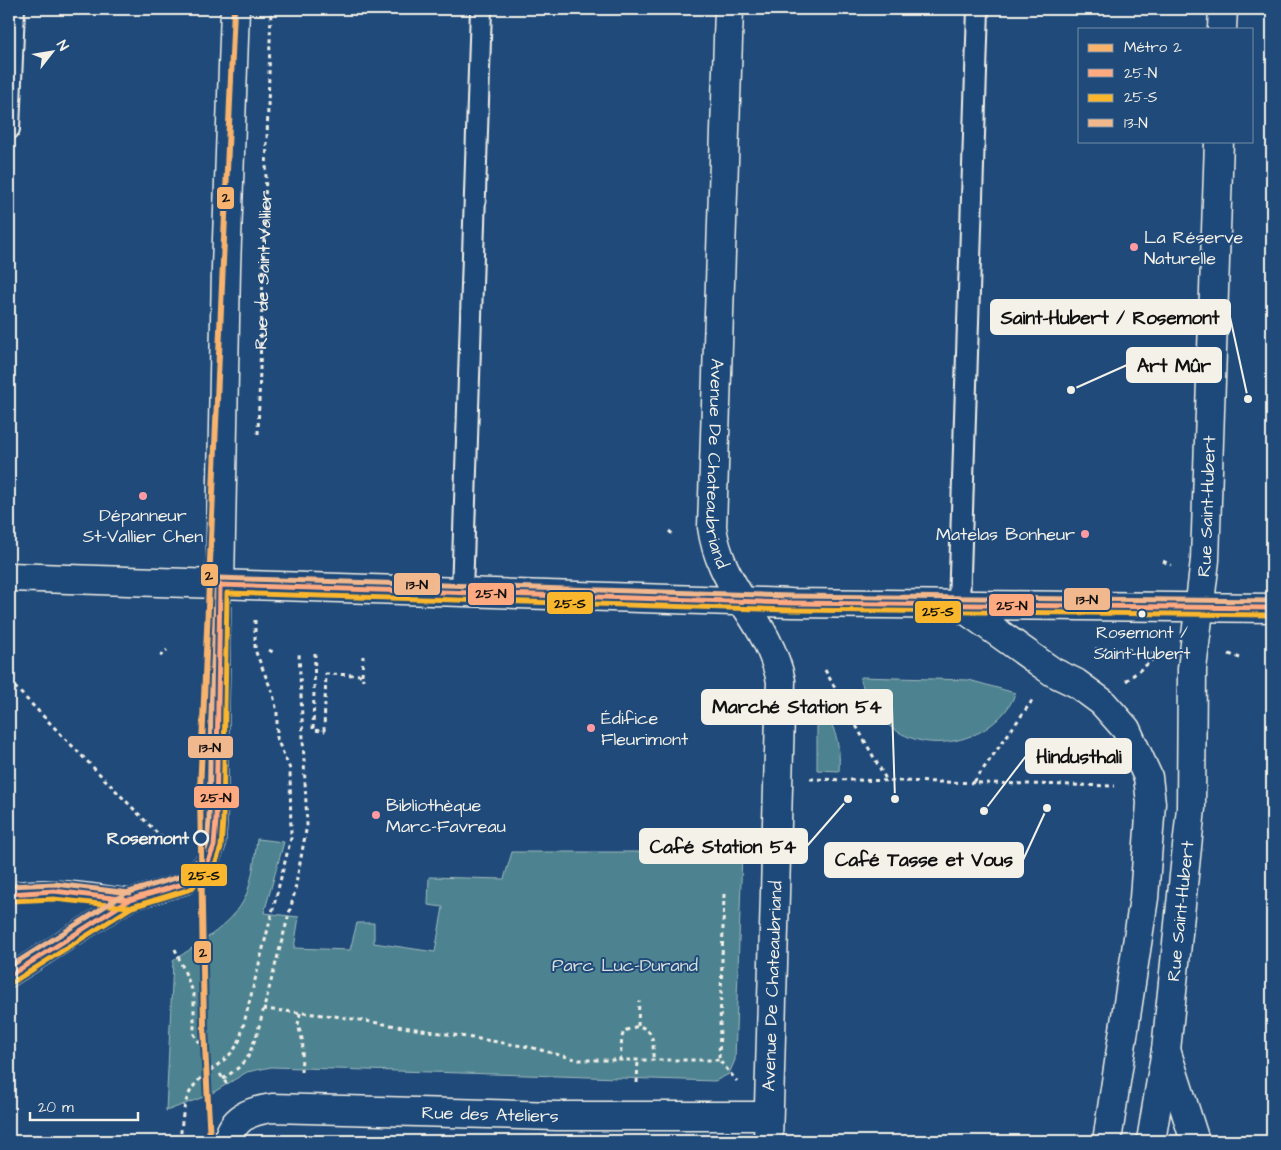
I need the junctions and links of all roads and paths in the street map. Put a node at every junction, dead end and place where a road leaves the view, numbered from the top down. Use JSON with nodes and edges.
{"nodes":[{"id":1,"x":14,"y":9,"type":"edge"},
{"id":2,"x":235,"y":9,"type":"edge"},
{"id":3,"x":272,"y":9,"type":"edge"},
{"id":4,"x":481,"y":9,"type":"edge"},
{"id":5,"x":729,"y":9,"type":"edge"},
{"id":6,"x":978,"y":9,"type":"edge"},
{"id":7,"x":1223,"y":9,"type":"edge"},
{"id":8,"x":1222,"y":28,"type":"edge"},
{"id":9,"x":9,"y":129,"type":"edge"},
{"id":10,"x":1218,"y":142,"type":"edge"},
{"id":11,"x":258,"y":438,"type":"dead end"},
{"id":12,"x":670,"y":531,"type":"dead end"},
{"id":13,"x":675,"y":536,"type":"dead end"},
{"id":14,"x":1164,"y":561,"type":"dead end"},
{"id":15,"x":1171,"y":565,"type":"dead end"},
{"id":16,"x":9,"y":577,"type":"edge"},
{"id":17,"x":220,"y":585,"type":"junction"},
{"id":18,"x":462,"y":593,"type":"junction"},
{"id":19,"x":743,"y":602,"type":"junction"},
{"id":20,"x":959,"y":605,"type":"junction"},
{"id":21,"x":1200,"y":607,"type":"junction"},
{"id":22,"x":1272,"y":608,"type":"edge"},
{"id":23,"x":255,"y":642,"type":"dead end"},
{"id":24,"x":1095,"y":649,"type":"dead end"},
{"id":25,"x":167,"y":650,"type":"dead end"},
{"id":26,"x":300,"y":653,"type":"dead end"},
{"id":27,"x":315,"y":653,"type":"dead end"},
{"id":28,"x":1229,"y":654,"type":"dead end"},
{"id":29,"x":160,"y":656,"type":"dead end"},
{"id":30,"x":363,"y":656,"type":"dead end"},
{"id":31,"x":1240,"y":658,"type":"dead end"},
{"id":32,"x":825,"y":670,"type":"dead end"},
{"id":33,"x":362,"y":675,"type":"junction"},
{"id":34,"x":9,"y":680,"type":"edge"},
{"id":35,"x":362,"y":680,"type":"dead end"},
{"id":36,"x":1123,"y":683,"type":"dead end"},
{"id":37,"x":1035,"y":697,"type":"dead end"},
{"id":38,"x":810,"y":779,"type":"dead end"},
{"id":39,"x":887,"y":781,"type":"junction"},
{"id":40,"x":973,"y":783,"type":"junction"},
{"id":41,"x":1115,"y":786,"type":"dead end"},
{"id":42,"x":162,"y":838,"type":"dead end"},
{"id":43,"x":9,"y":894,"type":"edge"},
{"id":44,"x":724,"y":894,"type":"dead end"},
{"id":45,"x":129,"y":900,"type":"junction"},
{"id":46,"x":176,"y":949,"type":"dead end"},
{"id":47,"x":9,"y":976,"type":"edge"},
{"id":48,"x":639,"y":1001,"type":"dead end"},
{"id":49,"x":263,"y":1010,"type":"junction"},
{"id":50,"x":300,"y":1013,"type":"junction"},
{"id":51,"x":638,"y":1026,"type":"junction"},
{"id":52,"x":1166,"y":1050,"type":"junction"},
{"id":53,"x":209,"y":1058,"type":"dead end"},
{"id":54,"x":638,"y":1060,"type":"junction"},
{"id":55,"x":653,"y":1060,"type":"junction"},
{"id":56,"x":718,"y":1060,"type":"junction"},
{"id":57,"x":620,"y":1061,"type":"junction"},
{"id":58,"x":301,"y":1072,"type":"dead end"},
{"id":59,"x":220,"y":1074,"type":"dead end"},
{"id":60,"x":223,"y":1079,"type":"junction"},
{"id":61,"x":637,"y":1083,"type":"dead end"},
{"id":62,"x":228,"y":1086,"type":"dead end"},
{"id":63,"x":741,"y":1087,"type":"dead end"},
{"id":64,"x":768,"y":1129,"type":"edge"},
{"id":65,"x":180,"y":1141,"type":"edge"},
{"id":66,"x":228,"y":1141,"type":"edge"},
{"id":67,"x":1107,"y":1141,"type":"edge"},
{"id":68,"x":1151,"y":1141,"type":"edge"},
{"id":69,"x":1195,"y":1141,"type":"edge"}],
"edges":[{"from":1,"to":9,"type":"lane"},
{"from":2,"to":17,"type":"street","name":"Rue de Saint-Vallier"},
{"from":3,"to":11,"type":"path","name":"Rue de Saint-Vallier"},
{"from":4,"to":18,"type":"lane"},
{"from":5,"to":19,"type":"street","name":"Avenue De Chateaubriand"},
{"from":6,"to":20,"type":"lane"},
{"from":7,"to":8,"type":"street"},
{"from":10,"to":21,"type":"street","name":"Rue Saint-Hubert"},
{"from":12,"to":13,"type":"path"},
{"from":14,"to":15,"type":"path"},
{"from":16,"to":17,"type":"street"},
{"from":17,"to":18,"type":"street"},
{"from":17,"to":45,"type":"lane"},
{"from":18,"to":19,"type":"street"},
{"from":19,"to":20,"type":"street"},
{"from":19,"to":64,"type":"street","name":"Avenue De Chateaubriand"},
{"from":20,"to":21,"type":"street"},
{"from":20,"to":67,"type":"street"},
{"from":21,"to":22,"type":"street"},
{"from":21,"to":52,"type":"street","name":"Rue Saint-Hubert"},
{"from":23,"to":65,"type":"path"},
{"from":24,"to":36,"type":"path"},
{"from":25,"to":29,"type":"path"},
{"from":26,"to":49,"type":"path"},
{"from":27,"to":33,"type":"path"},
{"from":28,"to":31,"type":"path"},
{"from":30,"to":33,"type":"path"},
{"from":32,"to":39,"type":"path"},
{"from":33,"to":35,"type":"path"},
{"from":34,"to":42,"type":"path"},
{"from":37,"to":40,"type":"path"},
{"from":38,"to":39,"type":"path"},
{"from":39,"to":40,"type":"path"},
{"from":40,"to":41,"type":"path"},
{"from":43,"to":45,"type":"lane"},
{"from":44,"to":56,"type":"path"},
{"from":45,"to":47,"type":"lane"},
{"from":46,"to":53,"type":"path"},
{"from":48,"to":51,"type":"path"},
{"from":49,"to":50,"type":"path"},
{"from":49,"to":60,"type":"path"},
{"from":50,"to":57,"type":"path"},
{"from":50,"to":58,"type":"path"},
{"from":51,"to":55,"type":"path"},
{"from":51,"to":57,"type":"path"},
{"from":52,"to":68,"type":"street","name":"Rue Saint-Hubert"},
{"from":52,"to":69,"type":"street","name":"Rue Saint-Hubert"},
{"from":54,"to":55,"type":"path"},
{"from":54,"to":57,"type":"path"},
{"from":54,"to":61,"type":"path"},
{"from":55,"to":56,"type":"path"},
{"from":56,"to":63,"type":"path"},
{"from":59,"to":60,"type":"path"},
{"from":60,"to":62,"type":"path"},
{"from":64,"to":66,"type":"street","name":"Rue des Ateliers"}]}
